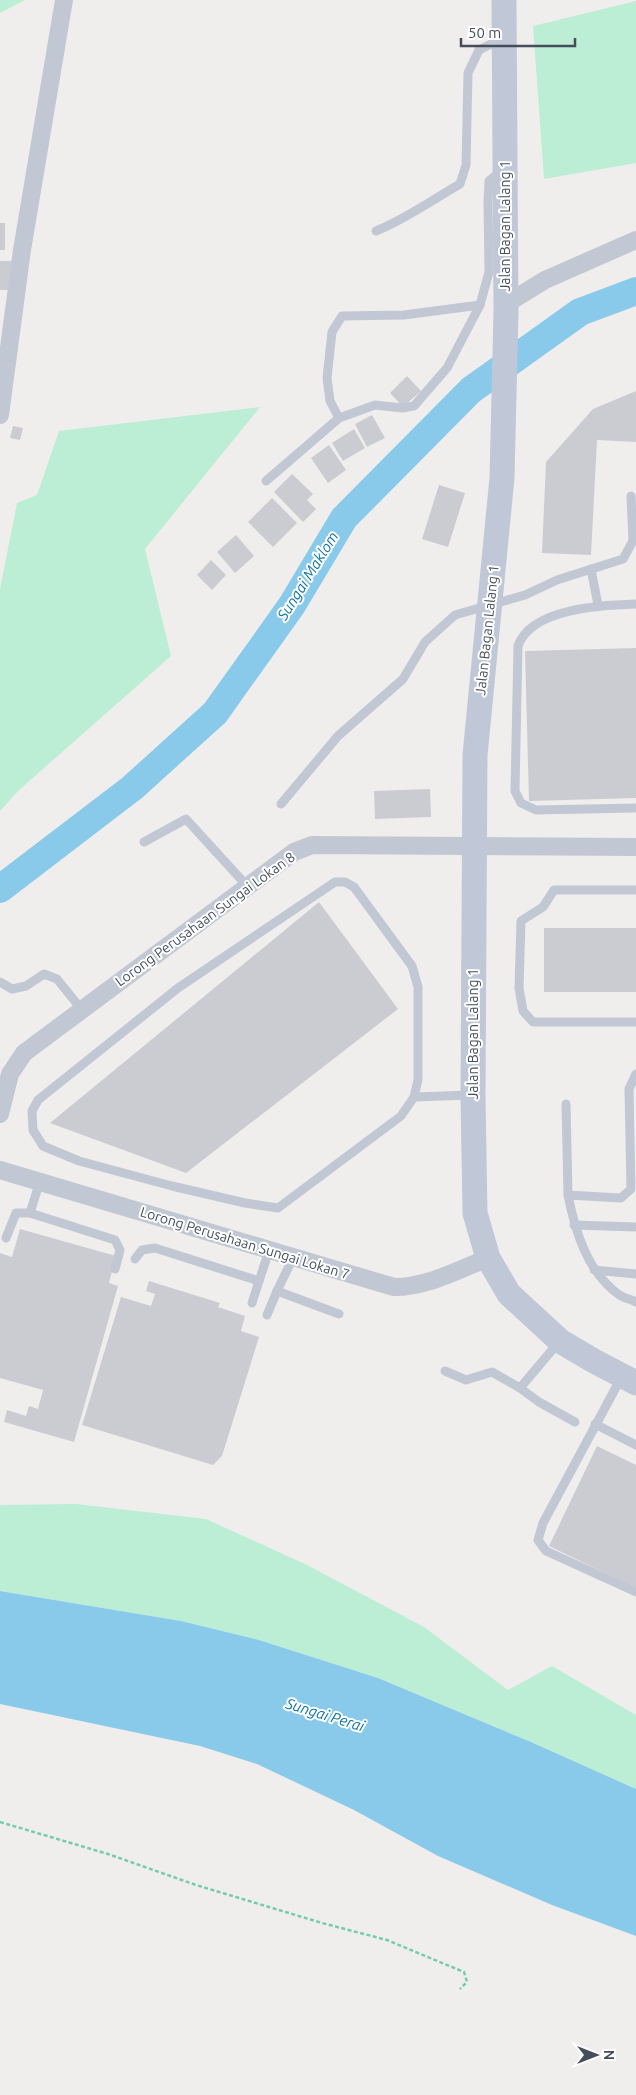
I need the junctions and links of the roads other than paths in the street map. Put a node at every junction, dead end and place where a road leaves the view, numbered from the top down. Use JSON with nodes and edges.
{"nodes":[{"id":1,"x":64,"y":0,"type":"edge"},
{"id":2,"x":504,"y":0,"type":"edge"},
{"id":3,"x":504,"y":38,"type":"junction"},
{"id":4,"x":505,"y":167,"type":"junction"},
{"id":5,"x":376,"y":230,"type":"dead end"},
{"id":6,"x":636,"y":240,"type":"edge"},
{"id":7,"x":480,"y":304,"type":"junction"},
{"id":8,"x":506,"y":308,"type":"junction"},
{"id":9,"x":0,"y":415,"type":"edge"},
{"id":10,"x":339,"y":418,"type":"junction"},
{"id":11,"x":266,"y":481,"type":"dead end"},
{"id":12,"x":632,"y":496,"type":"dead end"},
{"id":13,"x":591,"y":569,"type":"junction"},
{"id":14,"x":636,"y":604,"type":"edge"},
{"id":15,"x":598,"y":605,"type":"junction"},
{"id":16,"x":490,"y":606,"type":"junction"},
{"id":17,"x":282,"y":804,"type":"dead end"},
{"id":18,"x":636,"y":808,"type":"edge"},
{"id":19,"x":144,"y":842,"type":"dead end"},
{"id":20,"x":474,"y":847,"type":"junction"},
{"id":21,"x":636,"y":847,"type":"edge"},
{"id":22,"x":248,"y":887,"type":"junction"},
{"id":23,"x":636,"y":890,"type":"edge"},
{"id":24,"x":0,"y":982,"type":"edge"},
{"id":25,"x":82,"y":1010,"type":"junction"},
{"id":26,"x":636,"y":1022,"type":"edge"},
{"id":27,"x":636,"y":1074,"type":"edge"},
{"id":28,"x":473,"y":1095,"type":"junction"},
{"id":29,"x":414,"y":1097,"type":"junction"},
{"id":30,"x":566,"y":1104,"type":"dead end"},
{"id":31,"x":0,"y":1114,"type":"edge"},
{"id":32,"x":0,"y":1170,"type":"edge"},
{"id":33,"x":40,"y":1181,"type":"junction"},
{"id":34,"x":568,"y":1195,"type":"junction"},
{"id":35,"x":30,"y":1213,"type":"junction"},
{"id":36,"x":574,"y":1225,"type":"junction"},
{"id":37,"x":636,"y":1227,"type":"edge"},
{"id":38,"x":6,"y":1238,"type":"dead end"},
{"id":39,"x":269,"y":1251,"type":"junction"},
{"id":40,"x":292,"y":1258,"type":"junction"},
{"id":41,"x":488,"y":1258,"type":"junction"},
{"id":42,"x":135,"y":1259,"type":"dead end"},
{"id":43,"x":115,"y":1269,"type":"dead end"},
{"id":44,"x":594,"y":1270,"type":"junction"},
{"id":45,"x":636,"y":1274,"type":"edge"},
{"id":46,"x":259,"y":1281,"type":"junction"},
{"id":47,"x":278,"y":1291,"type":"junction"},
{"id":48,"x":636,"y":1302,"type":"edge"},
{"id":49,"x":252,"y":1303,"type":"dead end"},
{"id":50,"x":340,"y":1314,"type":"dead end"},
{"id":51,"x":267,"y":1315,"type":"dead end"},
{"id":52,"x":560,"y":1341,"type":"junction"},
{"id":53,"x":445,"y":1371,"type":"dead end"},
{"id":54,"x":629,"y":1379,"type":"edge"},
{"id":55,"x":520,"y":1388,"type":"junction"},
{"id":56,"x":575,"y":1422,"type":"dead end"},
{"id":57,"x":595,"y":1424,"type":"junction"},
{"id":58,"x":636,"y":1445,"type":"edge"},
{"id":59,"x":636,"y":1592,"type":"edge"}],
"edges":[{"from":1,"to":9,"type":"street"},
{"from":2,"to":3,"type":"main road","name":"Jalan Bagan Lalang 1"},
{"from":3,"to":4,"type":"main road","name":"Jalan Bagan Lalang 1"},
{"from":3,"to":5,"type":"lane"},
{"from":4,"to":7,"type":"lane"},
{"from":4,"to":8,"type":"main road","name":"Jalan Bagan Lalang 1"},
{"from":6,"to":8,"type":"street"},
{"from":7,"to":10,"type":"lane"},
{"from":7,"to":10,"type":"lane"},
{"from":8,"to":16,"type":"main road","name":"Jalan Bagan Lalang 1"},
{"from":10,"to":11,"type":"lane"},
{"from":12,"to":13,"type":"lane"},
{"from":13,"to":15,"type":"lane"},
{"from":13,"to":16,"type":"lane"},
{"from":14,"to":15,"type":"lane"},
{"from":15,"to":18,"type":"lane"},
{"from":16,"to":17,"type":"lane"},
{"from":16,"to":20,"type":"main road","name":"Jalan Bagan Lalang 1"},
{"from":19,"to":22,"type":"lane"},
{"from":20,"to":21,"type":"street","name":"Lorong Perusahaan Sungai Lokan 8"},
{"from":20,"to":22,"type":"street","name":"Lorong Perusahaan Sungai Lokan 8"},
{"from":20,"to":28,"type":"main road","name":"Jalan Bagan Lalang 1"},
{"from":22,"to":25,"type":"street","name":"Lorong Perusahaan Sungai Lokan 8"},
{"from":23,"to":26,"type":"lane"},
{"from":24,"to":25,"type":"lane"},
{"from":25,"to":31,"type":"street","name":"Lorong Perusahaan Sungai Lokan 8"},
{"from":27,"to":34,"type":"lane"},
{"from":28,"to":29,"type":"lane"},
{"from":28,"to":41,"type":"main road","name":"Jalan Bagan Lalang 1"},
{"from":29,"to":29,"type":"lane"},
{"from":30,"to":34,"type":"lane"},
{"from":32,"to":33,"type":"street","name":"Lorong Perusahaan Sungai Lokan 7"},
{"from":33,"to":35,"type":"lane"},
{"from":33,"to":39,"type":"street","name":"Lorong Perusahaan Sungai Lokan 7"},
{"from":34,"to":36,"type":"lane"},
{"from":35,"to":38,"type":"lane"},
{"from":35,"to":43,"type":"lane"},
{"from":36,"to":37,"type":"lane"},
{"from":36,"to":44,"type":"lane"},
{"from":39,"to":40,"type":"street","name":"Lorong Perusahaan Sungai Lokan 7"},
{"from":39,"to":46,"type":"lane"},
{"from":40,"to":41,"type":"street","name":"Lorong Perusahaan Sungai Lokan 7"},
{"from":40,"to":47,"type":"lane"},
{"from":41,"to":52,"type":"main road","name":"Jalan Bagan Lalang 1"},
{"from":42,"to":46,"type":"lane"},
{"from":44,"to":45,"type":"lane"},
{"from":44,"to":48,"type":"lane"},
{"from":46,"to":49,"type":"lane"},
{"from":47,"to":50,"type":"lane"},
{"from":47,"to":51,"type":"lane"},
{"from":52,"to":54,"type":"main road","name":"Jalan Bagan Lalang 1"},
{"from":52,"to":55,"type":"lane"},
{"from":53,"to":55,"type":"lane"},
{"from":54,"to":57,"type":"lane"},
{"from":55,"to":56,"type":"lane"},
{"from":57,"to":58,"type":"lane"},
{"from":57,"to":59,"type":"lane"}]}
